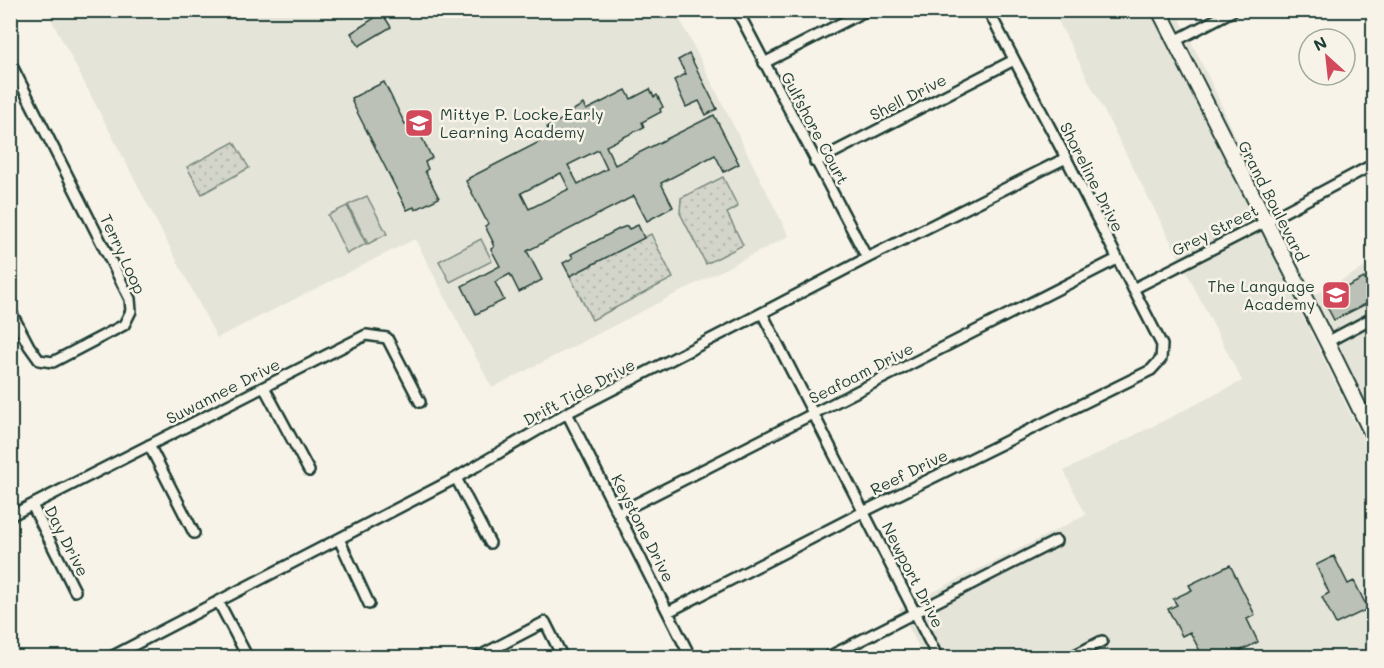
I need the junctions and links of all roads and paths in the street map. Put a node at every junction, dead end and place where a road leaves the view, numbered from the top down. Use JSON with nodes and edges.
{"nodes":[{"id":1,"x":737,"y":10,"type":"edge"},
{"id":2,"x":867,"y":10,"type":"edge"},
{"id":3,"x":988,"y":10,"type":"edge"},
{"id":4,"x":1159,"y":10,"type":"edge"},
{"id":5,"x":1234,"y":10,"type":"edge"},
{"id":6,"x":1175,"y":42,"type":"junction"},
{"id":7,"x":1014,"y":60,"type":"junction"},
{"id":8,"x":10,"y":62,"type":"edge"},
{"id":9,"x":764,"y":63,"type":"junction"},
{"id":10,"x":1066,"y":158,"type":"junction"},
{"id":11,"x":815,"y":162,"type":"junction"},
{"id":12,"x":1374,"y":164,"type":"edge"},
{"id":13,"x":1265,"y":222,"type":"junction"},
{"id":14,"x":867,"y":258,"type":"junction"},
{"id":15,"x":1117,"y":259,"type":"junction"},
{"id":16,"x":1133,"y":289,"type":"junction"},
{"id":17,"x":10,"y":310,"type":"edge"},
{"id":18,"x":762,"y":313,"type":"junction"},
{"id":19,"x":1374,"y":317,"type":"edge"},
{"id":20,"x":1327,"y":342,"type":"junction"},
{"id":21,"x":1161,"y":359,"type":"joint"},
{"id":22,"x":264,"y":387,"type":"junction"},
{"id":23,"x":420,"y":402,"type":"dead end"},
{"id":24,"x":567,"y":413,"type":"junction"},
{"id":25,"x":813,"y":414,"type":"junction"},
{"id":26,"x":1374,"y":438,"type":"edge"},
{"id":27,"x":149,"y":445,"type":"junction"},
{"id":28,"x":309,"y":471,"type":"dead end"},
{"id":29,"x":456,"y":478,"type":"junction"},
{"id":30,"x":32,"y":505,"type":"junction"},
{"id":31,"x":863,"y":512,"type":"junction"},
{"id":32,"x":618,"y":513,"type":"junction"},
{"id":33,"x":10,"y":516,"type":"edge"},
{"id":34,"x":194,"y":533,"type":"dead end"},
{"id":35,"x":339,"y":539,"type":"junction"},
{"id":36,"x":1056,"y":541,"type":"dead end"},
{"id":37,"x":489,"y":543,"type":"dead end"},
{"id":38,"x":75,"y":591,"type":"dead end"},
{"id":39,"x":218,"y":601,"type":"junction"},
{"id":40,"x":369,"y":604,"type":"dead end"},
{"id":41,"x":668,"y":612,"type":"junction"},
{"id":42,"x":915,"y":612,"type":"junction"},
{"id":43,"x":1102,"y":641,"type":"dead end"},
{"id":44,"x":108,"y":657,"type":"edge"},
{"id":45,"x":248,"y":657,"type":"edge"},
{"id":46,"x":476,"y":657,"type":"edge"},
{"id":47,"x":563,"y":657,"type":"edge"},
{"id":48,"x":691,"y":657,"type":"edge"},
{"id":49,"x":826,"y":657,"type":"edge"},
{"id":50,"x":938,"y":657,"type":"edge"},
{"id":51,"x":1069,"y":657,"type":"edge"}],
"edges":[{"from":1,"to":9,"type":"street","name":"Gulfshore Court"},
{"from":2,"to":9,"type":"street"},
{"from":3,"to":7,"type":"street","name":"Shoreline Drive"},
{"from":4,"to":6,"type":"main road","name":"Grand Boulevard"},
{"from":5,"to":6,"type":"street"},
{"from":6,"to":13,"type":"main road","name":"Grand Boulevard"},
{"from":7,"to":10,"type":"street","name":"Shoreline Drive"},
{"from":7,"to":11,"type":"street","name":"Shell Drive"},
{"from":8,"to":17,"type":"street","name":"Terry Loop"},
{"from":9,"to":11,"type":"street","name":"Gulfshore Court"},
{"from":10,"to":14,"type":"street","name":"Drift Tide Drive"},
{"from":10,"to":15,"type":"street","name":"Shoreline Drive"},
{"from":11,"to":14,"type":"street","name":"Gulfshore Court"},
{"from":12,"to":13,"type":"street","name":"Grey Street"},
{"from":13,"to":16,"type":"street","name":"Grey Street"},
{"from":13,"to":20,"type":"main road","name":"Grand Boulevard"},
{"from":14,"to":18,"type":"street","name":"Drift Tide Drive"},
{"from":15,"to":16,"type":"street","name":"Shoreline Drive"},
{"from":15,"to":25,"type":"street","name":"Seafoam Drive"},
{"from":16,"to":21,"type":"street","name":"Shoreline Drive"},
{"from":18,"to":24,"type":"street","name":"Drift Tide Drive"},
{"from":18,"to":25,"type":"street","name":"Newport Drive"},
{"from":19,"to":20,"type":"street"},
{"from":20,"to":26,"type":"main road","name":"Grand Boulevard"},
{"from":21,"to":31,"type":"street","name":"Reef Drive"},
{"from":22,"to":23,"type":"street","name":"Suwannee Drive"},
{"from":22,"to":27,"type":"street","name":"Suwannee Drive"},
{"from":22,"to":28,"type":"street"},
{"from":24,"to":29,"type":"street","name":"Drift Tide Drive"},
{"from":24,"to":32,"type":"street","name":"Keystone Drive"},
{"from":25,"to":31,"type":"street","name":"Newport Drive"},
{"from":25,"to":32,"type":"street","name":"Seafoam Drive"},
{"from":27,"to":30,"type":"street","name":"Suwannee Drive"},
{"from":27,"to":34,"type":"street"},
{"from":29,"to":35,"type":"street","name":"Drift Tide Drive"},
{"from":29,"to":37,"type":"street"},
{"from":30,"to":33,"type":"street","name":"Suwannee Drive"},
{"from":30,"to":38,"type":"street","name":"Day Drive"},
{"from":31,"to":41,"type":"street","name":"Reef Drive"},
{"from":31,"to":42,"type":"street","name":"Newport Drive"},
{"from":32,"to":41,"type":"street","name":"Keystone Drive"},
{"from":35,"to":39,"type":"street","name":"Drift Tide Drive"},
{"from":35,"to":40,"type":"street"},
{"from":36,"to":42,"type":"street"},
{"from":39,"to":44,"type":"street","name":"Drift Tide Drive"},
{"from":39,"to":45,"type":"street"},
{"from":41,"to":48,"type":"street","name":"Keystone Drive"},
{"from":42,"to":49,"type":"street"},
{"from":42,"to":50,"type":"street","name":"Newport Drive"},
{"from":43,"to":51,"type":"street"},
{"from":46,"to":47,"type":"street"}]}
